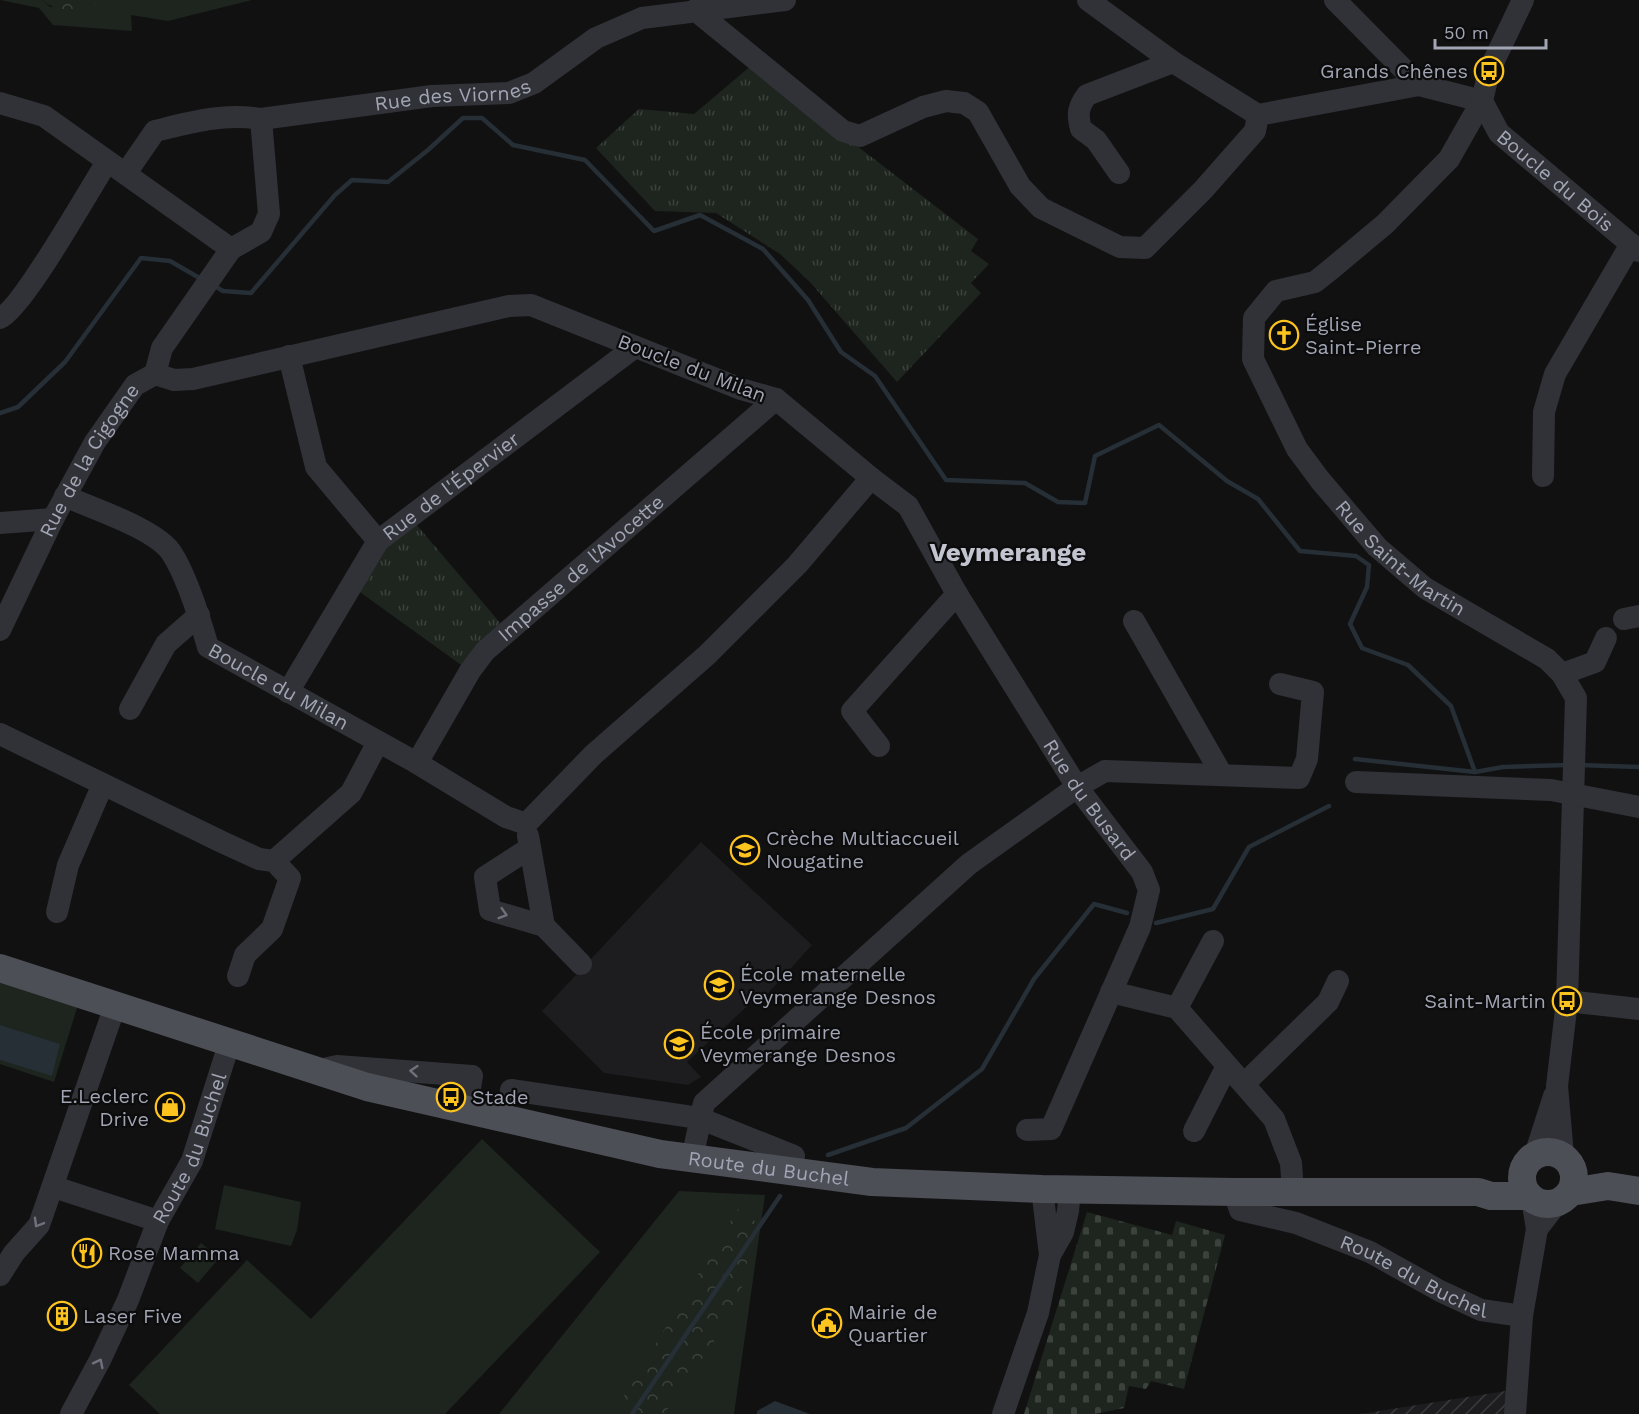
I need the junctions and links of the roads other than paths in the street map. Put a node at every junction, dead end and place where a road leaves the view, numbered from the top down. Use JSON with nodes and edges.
{"nodes":[{"id":1,"x":785,"y":0,"type":"edge"},
{"id":2,"x":1088,"y":0,"type":"edge"},
{"id":3,"x":1335,"y":0,"type":"edge"},
{"id":4,"x":1523,"y":0,"type":"edge"},
{"id":5,"x":670,"y":7,"type":"edge"},
{"id":6,"x":695,"y":10,"type":"junction"},
{"id":7,"x":1173,"y":62,"type":"junction"},
{"id":8,"x":1419,"y":85,"type":"junction"},
{"id":9,"x":1482,"y":101,"type":"junction"},
{"id":10,"x":0,"y":103,"type":"edge"},
{"id":11,"x":1258,"y":115,"type":"junction"},
{"id":12,"x":261,"y":119,"type":"junction"},
{"id":13,"x":116,"y":167,"type":"junction"},
{"id":14,"x":1119,"y":173,"type":"dead end"},
{"id":15,"x":1635,"y":248,"type":"edge"},
{"id":16,"x":231,"y":249,"type":"junction"},
{"id":17,"x":0,"y":318,"type":"edge"},
{"id":18,"x":635,"y":347,"type":"junction"},
{"id":19,"x":289,"y":357,"type":"junction"},
{"id":20,"x":155,"y":374,"type":"junction"},
{"id":21,"x":776,"y":399,"type":"junction"},
{"id":22,"x":1543,"y":476,"type":"dead end"},
{"id":23,"x":871,"y":478,"type":"junction"},
{"id":24,"x":65,"y":496,"type":"junction"},
{"id":25,"x":53,"y":519,"type":"junction"},
{"id":26,"x":0,"y":522,"type":"edge"},
{"id":27,"x":378,"y":542,"type":"junction"},
{"id":28,"x":957,"y":594,"type":"junction"},
{"id":29,"x":199,"y":615,"type":"junction"},
{"id":30,"x":1134,"y":621,"type":"dead end"},
{"id":31,"x":0,"y":630,"type":"edge"},
{"id":32,"x":1606,"y":638,"type":"dead end"},
{"id":33,"x":1562,"y":674,"type":"junction"},
{"id":34,"x":1280,"y":684,"type":"dead end"},
{"id":35,"x":288,"y":692,"type":"junction"},
{"id":36,"x":130,"y":709,"type":"dead end"},
{"id":37,"x":0,"y":734,"type":"edge"},
{"id":38,"x":378,"y":742,"type":"junction"},
{"id":39,"x":879,"y":746,"type":"dead end"},
{"id":40,"x":417,"y":763,"type":"junction"},
{"id":41,"x":1222,"y":775,"type":"junction"},
{"id":42,"x":1356,"y":782,"type":"dead end"},
{"id":43,"x":103,"y":784,"type":"junction"},
{"id":44,"x":1574,"y":785,"type":"junction"},
{"id":45,"x":1077,"y":787,"type":"junction"},
{"id":46,"x":1639,"y":807,"type":"edge"},
{"id":47,"x":526,"y":824,"type":"junction"},
{"id":48,"x":530,"y":848,"type":"junction"},
{"id":49,"x":274,"y":861,"type":"junction"},
{"id":50,"x":57,"y":912,"type":"dead end"},
{"id":51,"x":544,"y":926,"type":"junction"},
{"id":52,"x":1213,"y":941,"type":"dead end"},
{"id":53,"x":581,"y":964,"type":"dead end"},
{"id":54,"x":0,"y":968,"type":"edge"},
{"id":55,"x":238,"y":976,"type":"dead end"},
{"id":56,"x":1338,"y":981,"type":"dead end"},
{"id":57,"x":1111,"y":992,"type":"junction"},
{"id":58,"x":1567,"y":1001,"type":"junction"},
{"id":59,"x":115,"y":1006,"type":"junction"},
{"id":60,"x":1177,"y":1008,"type":"junction"},
{"id":61,"x":1639,"y":1009,"type":"edge"},
{"id":62,"x":229,"y":1044,"type":"junction"},
{"id":63,"x":1227,"y":1066,"type":"junction"},
{"id":64,"x":314,"y":1071,"type":"junction"},
{"id":65,"x":1244,"y":1084,"type":"junction"},
{"id":66,"x":1557,"y":1086,"type":"junction"},
{"id":67,"x":511,"y":1090,"type":"dead end"},
{"id":68,"x":466,"y":1112,"type":"junction"},
{"id":69,"x":699,"y":1118,"type":"junction"},
{"id":70,"x":1027,"y":1130,"type":"dead end"},
{"id":71,"x":1194,"y":1131,"type":"dead end"},
{"id":72,"x":794,"y":1156,"type":"dead end"},
{"id":73,"x":692,"y":1158,"type":"junction"},
{"id":74,"x":1529,"y":1161,"type":"junction"},
{"id":75,"x":1554,"y":1185,"type":"junction"},
{"id":76,"x":54,"y":1187,"type":"junction"},
{"id":77,"x":1056,"y":1189,"type":"junction"},
{"id":78,"x":1639,"y":1191,"type":"edge"},
{"id":79,"x":1234,"y":1192,"type":"junction"},
{"id":80,"x":1293,"y":1192,"type":"junction"},
{"id":81,"x":1478,"y":1192,"type":"junction"},
{"id":82,"x":158,"y":1221,"type":"junction"},
{"id":83,"x":0,"y":1275,"type":"edge"},
{"id":84,"x":1522,"y":1317,"type":"junction"},
{"id":85,"x":71,"y":1414,"type":"edge"},
{"id":86,"x":1003,"y":1414,"type":"edge"},
{"id":87,"x":1515,"y":1414,"type":"edge"}],
"edges":[{"from":1,"to":6,"type":"street","name":"Rue des Viornes"},
{"from":2,"to":7,"type":"street"},
{"from":3,"to":8,"type":"street"},
{"from":4,"to":9,"type":"street","name":"Rue Saint-Martin"},
{"from":5,"to":6,"type":"street","name":"Rue des Viornes"},
{"from":5,"to":12,"type":"street","name":"Rue des Viornes"},
{"from":6,"to":11,"type":"street"},
{"from":7,"to":11,"type":"street"},
{"from":7,"to":14,"type":"street"},
{"from":8,"to":9,"type":"street"},
{"from":8,"to":11,"type":"street"},
{"from":9,"to":15,"type":"street","name":"Boucle du Bois"},
{"from":9,"to":33,"type":"street","name":"Rue Saint-Martin"},
{"from":10,"to":13,"type":"street"},
{"from":12,"to":13,"type":"street","name":"Rue des Viornes"},
{"from":12,"to":16,"type":"street","name":"Rue de la Cigogne"},
{"from":13,"to":16,"type":"street"},
{"from":13,"to":17,"type":"street","name":"Rue des Viornes"},
{"from":15,"to":22,"type":"street"},
{"from":16,"to":20,"type":"street","name":"Rue de la Cigogne"},
{"from":18,"to":19,"type":"street","name":"Boucle du Milan"},
{"from":18,"to":21,"type":"street","name":"Boucle du Milan"},
{"from":18,"to":27,"type":"street","name":"Rue de l'Épervier"},
{"from":19,"to":20,"type":"street","name":"Boucle du Milan"},
{"from":19,"to":27,"type":"street"},
{"from":20,"to":24,"type":"street","name":"Rue de la Cigogne"},
{"from":21,"to":23,"type":"street","name":"Boucle du Milan"},
{"from":21,"to":40,"type":"street","name":"Impasse de l'Avocette"},
{"from":23,"to":28,"type":"street","name":"Rue du Busard"},
{"from":23,"to":47,"type":"street"},
{"from":24,"to":25,"type":"street","name":"Rue de la Cigogne"},
{"from":24,"to":29,"type":"street","name":"Boucle du Milan"},
{"from":25,"to":26,"type":"street"},
{"from":25,"to":31,"type":"street","name":"Rue de la Cigogne"},
{"from":27,"to":35,"type":"street","name":"Rue de l'Épervier"},
{"from":28,"to":39,"type":"street"},
{"from":28,"to":45,"type":"street","name":"Rue du Busard"},
{"from":29,"to":35,"type":"street","name":"Boucle du Milan"},
{"from":29,"to":36,"type":"street","name":"Boucle du Milan"},
{"from":30,"to":41,"type":"street"},
{"from":32,"to":33,"type":"street"},
{"from":33,"to":44,"type":"street","name":"Rue Saint-Martin"},
{"from":34,"to":41,"type":"street"},
{"from":35,"to":38,"type":"street","name":"Boucle du Milan"},
{"from":37,"to":43,"type":"street"},
{"from":38,"to":40,"type":"street","name":"Boucle du Milan"},
{"from":38,"to":49,"type":"street"},
{"from":40,"to":47,"type":"street","name":"Boucle du Milan"},
{"from":41,"to":45,"type":"street"},
{"from":42,"to":44,"type":"street"},
{"from":43,"to":49,"type":"street"},
{"from":43,"to":50,"type":"street"},
{"from":44,"to":46,"type":"street"},
{"from":44,"to":58,"type":"street","name":"Rue Saint-Martin"},
{"from":45,"to":57,"type":"street","name":"Rue du Busard"},
{"from":45,"to":69,"type":"street"},
{"from":47,"to":48,"type":"street"},
{"from":48,"to":51,"type":"street"},
{"from":48,"to":51,"type":"street","one_way":true},
{"from":49,"to":55,"type":"street"},
{"from":51,"to":53,"type":"street"},
{"from":52,"to":60,"type":"street"},
{"from":54,"to":59,"type":"main road","name":"Route du Buchel"},
{"from":56,"to":65,"type":"street"},
{"from":57,"to":60,"type":"street"},
{"from":57,"to":70,"type":"street","name":"Rue du Busard"},
{"from":58,"to":61,"type":"street"},
{"from":58,"to":66,"type":"street","name":"Rue Saint-Martin"},
{"from":59,"to":62,"type":"main road","name":"Route du Buchel"},
{"from":59,"to":76,"type":"street"},
{"from":60,"to":63,"type":"street"},
{"from":62,"to":64,"type":"main road","name":"Route du Buchel"},
{"from":62,"to":82,"type":"street","name":"Route du Buchel"},
{"from":63,"to":65,"type":"street"},
{"from":63,"to":71,"type":"street"},
{"from":64,"to":68,"type":"main road","name":"Route du Buchel"},
{"from":68,"to":64,"type":"street","name":"Route du Buchel","one_way":true},
{"from":65,"to":80,"type":"street"},
{"from":66,"to":74,"type":"street","name":"Rue Saint-Martin"},
{"from":66,"to":75,"type":"street","name":"Rue Saint-Martin"},
{"from":67,"to":69,"type":"street","name":"Route du Buchel"},
{"from":68,"to":73,"type":"main road","name":"Route du Buchel"},
{"from":69,"to":72,"type":"street","name":"Route du Buchel"},
{"from":69,"to":73,"type":"street"},
{"from":73,"to":77,"type":"main road","name":"Route du Buchel"},
{"from":74,"to":75,"type":"main road"},
{"from":74,"to":75,"type":"main road"},
{"from":74,"to":81,"type":"main road","name":"Route du Buchel"},
{"from":75,"to":78,"type":"main road"},
{"from":75,"to":81,"type":"main road","name":"Route du Buchel"},
{"from":75,"to":84,"type":"street"},
{"from":76,"to":82,"type":"street"},
{"from":76,"to":83,"type":"street","one_way":true},
{"from":77,"to":79,"type":"main road","name":"Route du Buchel"},
{"from":77,"to":86,"type":"street"},
{"from":79,"to":80,"type":"main road","name":"Route du Buchel"},
{"from":79,"to":84,"type":"street","name":"Route du Buchel"},
{"from":80,"to":81,"type":"main road","name":"Route du Buchel"},
{"from":85,"to":82,"type":"street","name":"Route du Buchel","one_way":true},
{"from":84,"to":87,"type":"street"}]}
